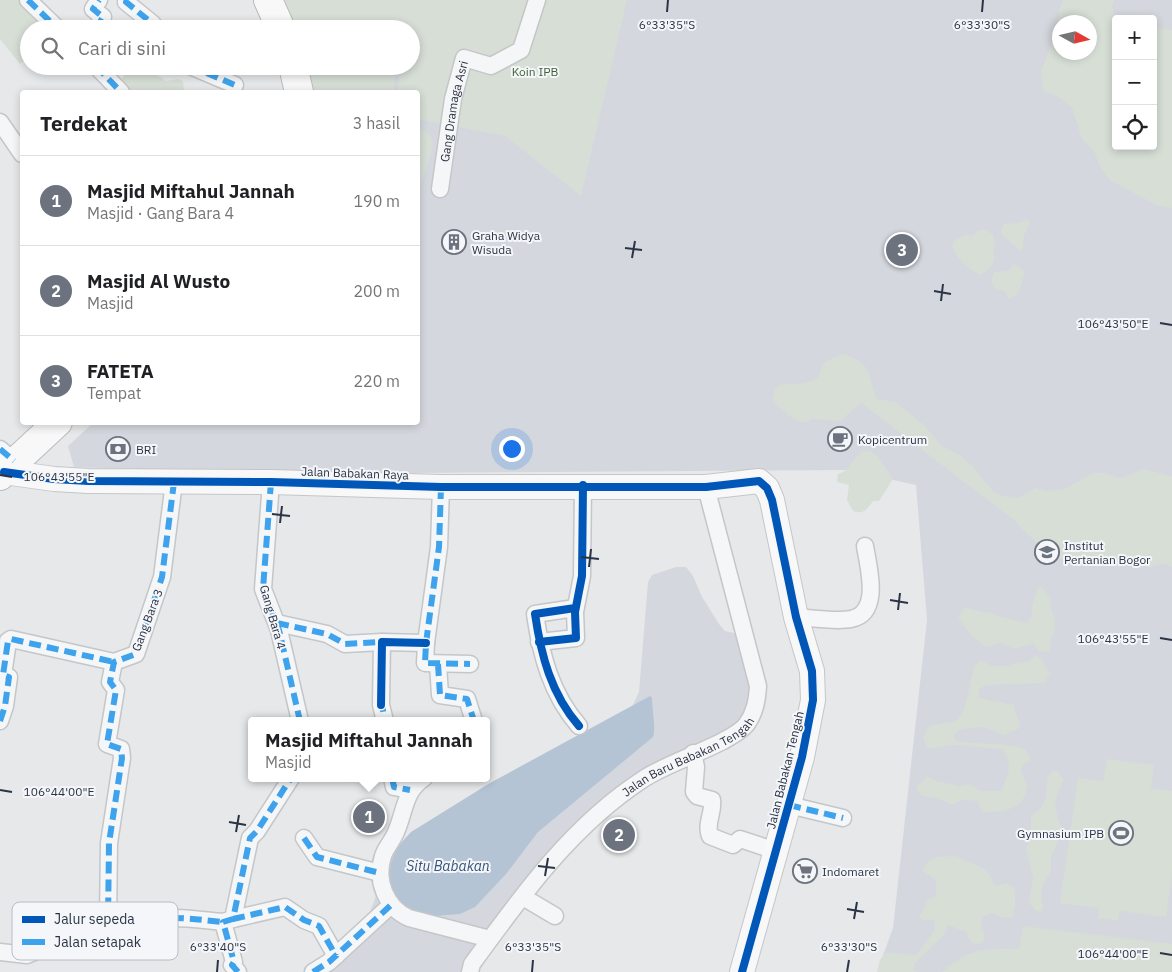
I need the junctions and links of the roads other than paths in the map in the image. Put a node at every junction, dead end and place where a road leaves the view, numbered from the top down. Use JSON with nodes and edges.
{"nodes":[{"id":1,"x":28,"y":0,"type":"edge"},
{"id":2,"x":99,"y":0,"type":"edge"},
{"id":3,"x":127,"y":0,"type":"edge"},
{"id":4,"x":268,"y":0,"type":"edge"},
{"id":5,"x":537,"y":0,"type":"edge"},
{"id":6,"x":49,"y":20,"type":"edge"},
{"id":7,"x":101,"y":20,"type":"edge"},
{"id":8,"x":148,"y":20,"type":"edge"},
{"id":9,"x":278,"y":20,"type":"edge"},
{"id":10,"x":105,"y":75,"type":"edge"},
{"id":11,"x":211,"y":75,"type":"edge"},
{"id":12,"x":295,"y":75,"type":"edge"},
{"id":13,"x":234,"y":85,"type":"dead end"},
{"id":14,"x":119,"y":90,"type":"edge"},
{"id":15,"x":299,"y":90,"type":"edge"},
{"id":16,"x":0,"y":122,"type":"edge"},
{"id":17,"x":20,"y":151,"type":"edge"},
{"id":18,"x":440,"y":189,"type":"dead end"},
{"id":19,"x":54,"y":425,"type":"edge"},
{"id":20,"x":4,"y":464,"type":"edge"},
{"id":21,"x":174,"y":482,"type":"junction"},
{"id":22,"x":271,"y":482,"type":"junction"},
{"id":23,"x":583,"y":485,"type":"junction"},
{"id":24,"x":441,"y":487,"type":"junction"},
{"id":25,"x":706,"y":487,"type":"junction"},
{"id":26,"x":865,"y":546,"type":"dead end"},
{"id":27,"x":576,"y":608,"type":"junction"},
{"id":28,"x":796,"y":617,"type":"junction"},
{"id":29,"x":277,"y":623,"type":"junction"},
{"id":30,"x":382,"y":642,"type":"junction"},
{"id":31,"x":539,"y":642,"type":"junction"},
{"id":32,"x":426,"y":643,"type":"junction"},
{"id":33,"x":114,"y":662,"type":"junction"},
{"id":34,"x":438,"y":664,"type":"junction"},
{"id":35,"x":470,"y":664,"type":"dead end"},
{"id":36,"x":2,"y":674,"type":"edge"},
{"id":37,"x":299,"y":717,"type":"edge"},
{"id":38,"x":384,"y":717,"type":"edge"},
{"id":39,"x":473,"y":717,"type":"edge"},
{"id":40,"x":0,"y":721,"type":"edge"},
{"id":41,"x":578,"y":726,"type":"dead end"},
{"id":42,"x":693,"y":753,"type":"junction"},
{"id":43,"x":288,"y":782,"type":"edge"},
{"id":44,"x":393,"y":782,"type":"edge"},
{"id":45,"x":419,"y":782,"type":"edge"},
{"id":46,"x":410,"y":790,"type":"junction"},
{"id":47,"x":789,"y":805,"type":"junction"},
{"id":48,"x":843,"y":818,"type":"dead end"},
{"id":49,"x":304,"y":838,"type":"dead end"},
{"id":50,"x":776,"y":850,"type":"junction"},
{"id":51,"x":380,"y":873,"type":"junction"},
{"id":52,"x":524,"y":897,"type":"junction"},
{"id":53,"x":109,"y":902,"type":"edge"},
{"id":54,"x":391,"y":905,"type":"junction"},
{"id":55,"x":555,"y":916,"type":"dead end"},
{"id":56,"x":178,"y":919,"type":"edge"},
{"id":57,"x":228,"y":921,"type":"junction"},
{"id":58,"x":490,"y":939,"type":"junction"},
{"id":59,"x":336,"y":956,"type":"junction"},
{"id":60,"x":238,"y":972,"type":"edge"},
{"id":61,"x":313,"y":972,"type":"edge"},
{"id":62,"x":470,"y":972,"type":"edge"},
{"id":63,"x":742,"y":972,"type":"edge"}],
"edges":[{"from":1,"to":6,"type":"street"},
{"from":2,"to":7,"type":"street"},
{"from":3,"to":8,"type":"street"},
{"from":4,"to":9,"type":"highway"},
{"from":5,"to":18,"type":"street","name":"Gang Dramaga Asri"},
{"from":10,"to":14,"type":"street"},
{"from":11,"to":13,"type":"street"},
{"from":12,"to":15,"type":"highway"},
{"from":16,"to":17,"type":"street"},
{"from":19,"to":20,"type":"highway"},
{"from":20,"to":21,"type":"street","name":"Jalan Babakan Raya"},
{"from":21,"to":22,"type":"street","name":"Jalan Babakan Raya"},
{"from":21,"to":33,"type":"street","name":"Gang Bara 3"},
{"from":22,"to":24,"type":"street","name":"Jalan Babakan Raya"},
{"from":22,"to":29,"type":"street","name":"Gang Bara 4"},
{"from":23,"to":24,"type":"street","name":"Jalan Babakan Raya"},
{"from":23,"to":25,"type":"street","name":"Jalan Babakan Raya"},
{"from":23,"to":27,"type":"street"},
{"from":24,"to":32,"type":"street"},
{"from":25,"to":28,"type":"street","name":"Jalan Babakan Tengah"},
{"from":25,"to":42,"type":"street","name":"Jalan Baru Babakan Tengah"},
{"from":26,"to":28,"type":"street"},
{"from":27,"to":31,"type":"street"},
{"from":27,"to":31,"type":"street"},
{"from":28,"to":47,"type":"street","name":"Jalan Babakan Tengah"},
{"from":29,"to":30,"type":"street"},
{"from":29,"to":37,"type":"street","name":"Gang Bara 4"},
{"from":30,"to":32,"type":"street"},
{"from":30,"to":38,"type":"street"},
{"from":31,"to":41,"type":"street"},
{"from":32,"to":34,"type":"street"},
{"from":33,"to":36,"type":"street"},
{"from":33,"to":53,"type":"street"},
{"from":34,"to":35,"type":"street"},
{"from":34,"to":39,"type":"street"},
{"from":36,"to":40,"type":"street"},
{"from":42,"to":50,"type":"street"},
{"from":42,"to":52,"type":"street","name":"Jalan Baru Babakan Tengah"},
{"from":43,"to":57,"type":"street"},
{"from":44,"to":46,"type":"street"},
{"from":45,"to":46,"type":"street"},
{"from":46,"to":51,"type":"street"},
{"from":47,"to":48,"type":"street"},
{"from":47,"to":50,"type":"street","name":"Jalan Babakan Tengah"},
{"from":49,"to":51,"type":"street"},
{"from":50,"to":63,"type":"street","name":"Jalan Babakan Tengah"},
{"from":51,"to":54,"type":"street"},
{"from":52,"to":55,"type":"street"},
{"from":52,"to":58,"type":"street","name":"Jalan Baru Babakan Tengah"},
{"from":54,"to":58,"type":"street"},
{"from":54,"to":59,"type":"street"},
{"from":56,"to":57,"type":"street"},
{"from":57,"to":59,"type":"street"},
{"from":57,"to":60,"type":"street"},
{"from":58,"to":62,"type":"street","name":"Jalan Baru Babakan Tengah"},
{"from":59,"to":61,"type":"street"}]}
